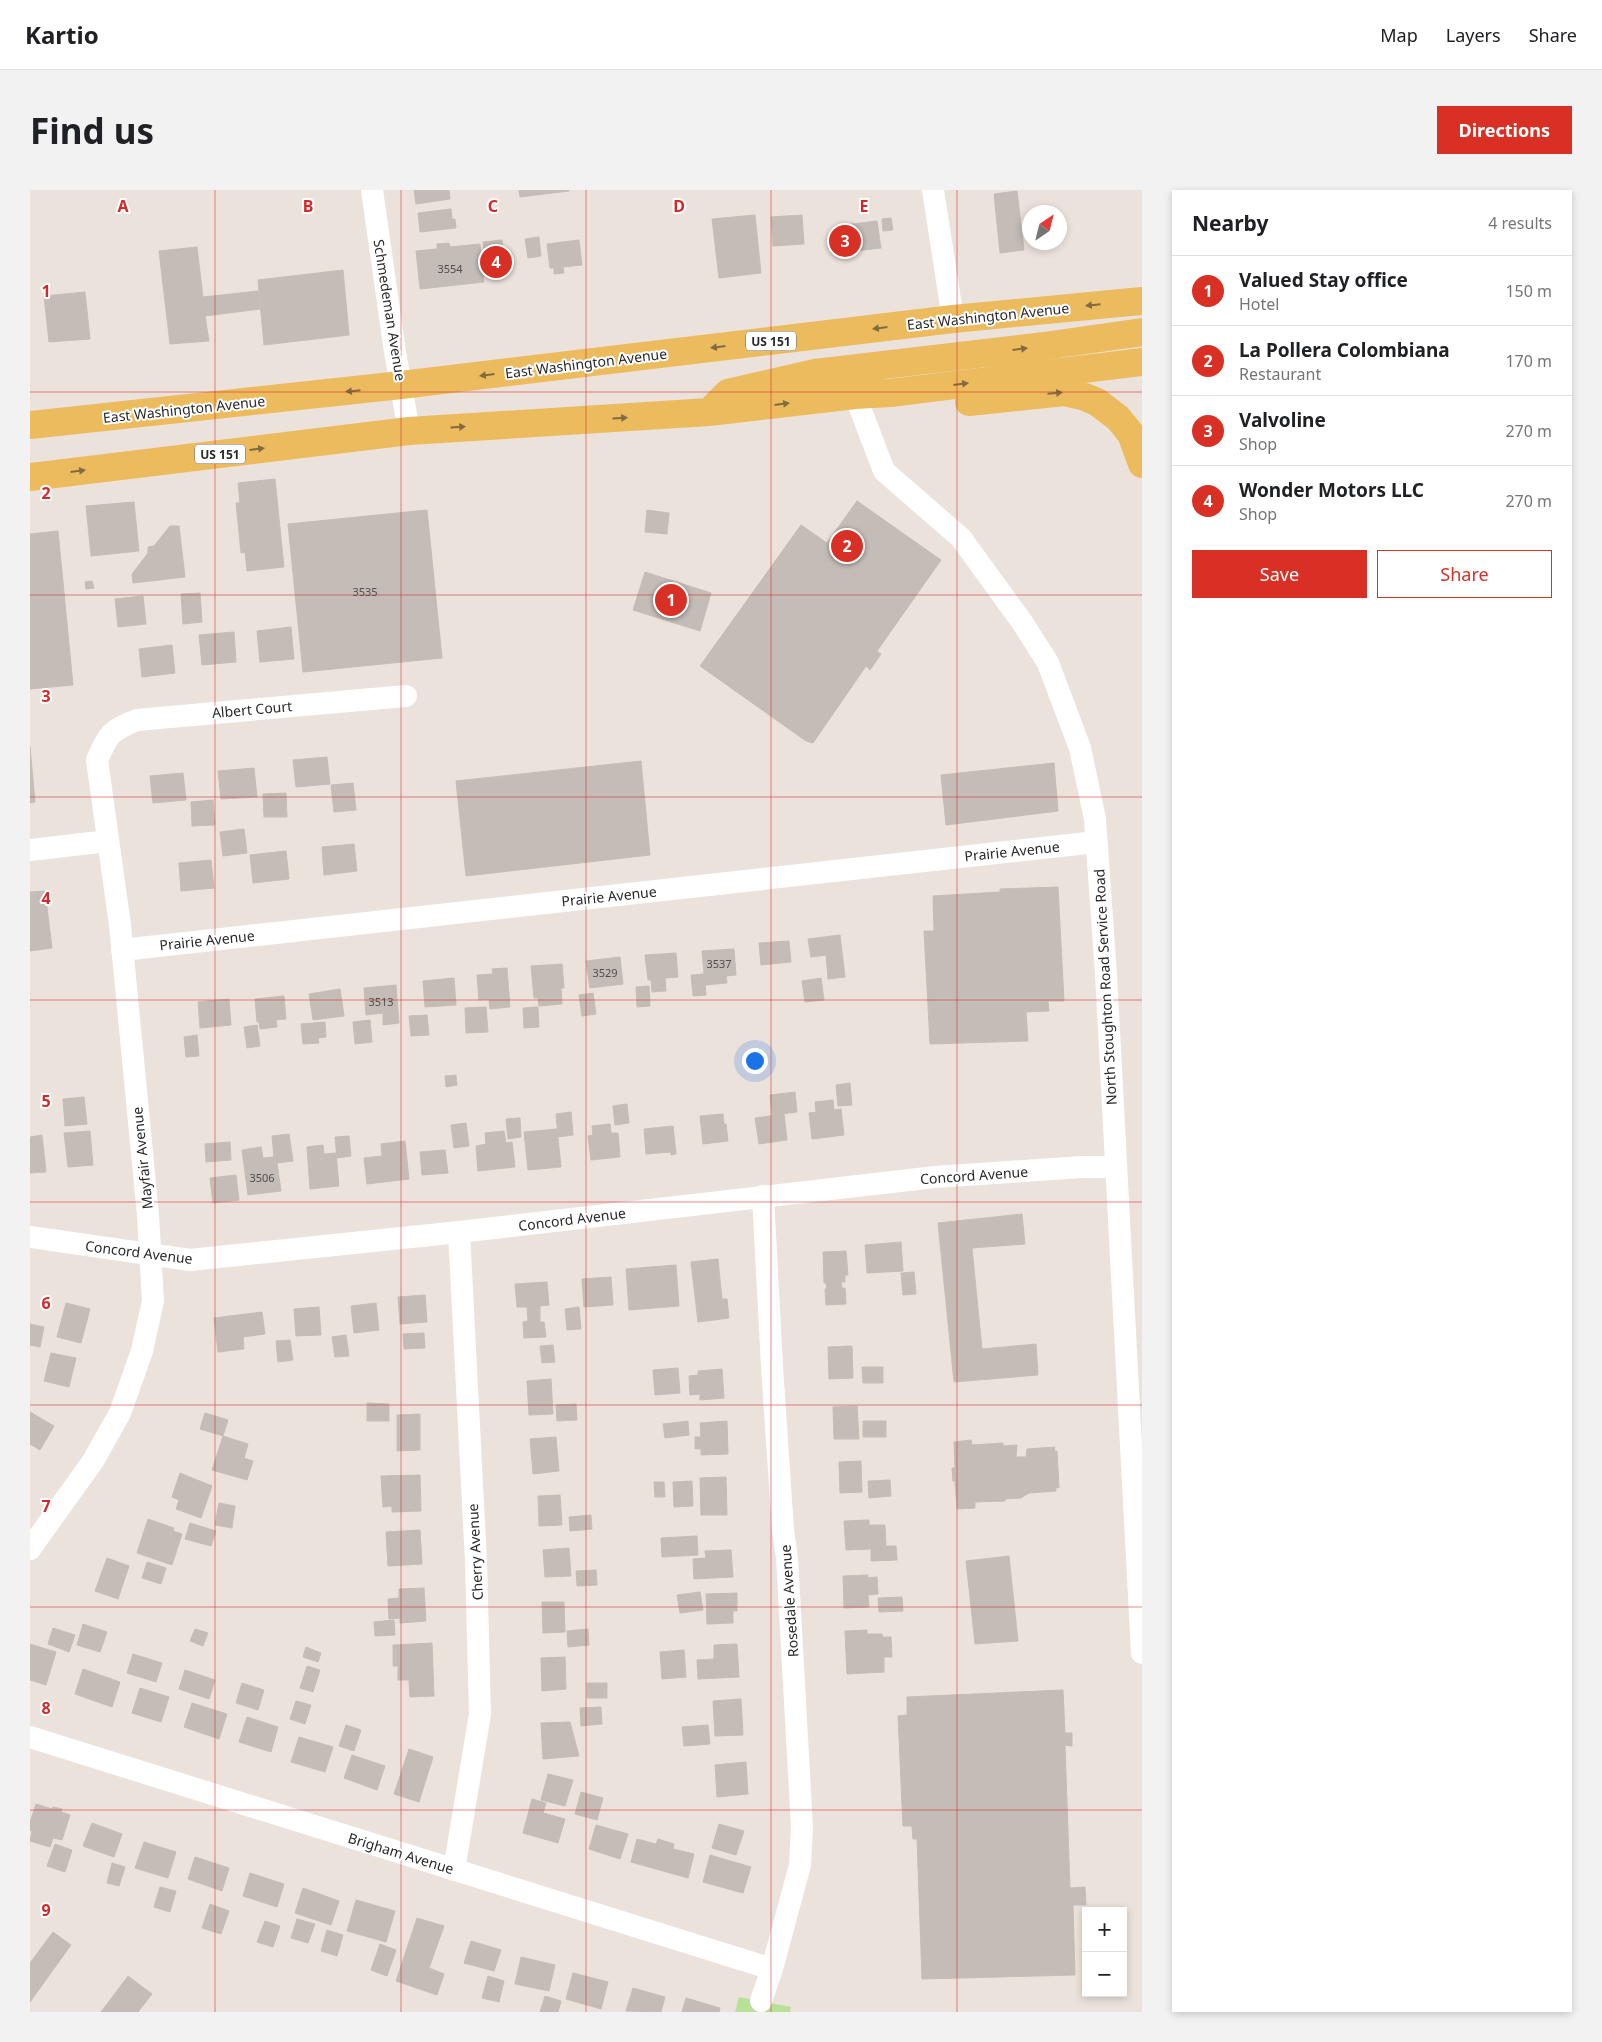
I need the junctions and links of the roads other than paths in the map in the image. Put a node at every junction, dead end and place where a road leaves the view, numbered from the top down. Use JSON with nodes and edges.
{"nodes":[{"id":1,"x":372,"y":190,"type":"edge"},
{"id":2,"x":933,"y":190,"type":"edge"},
{"id":3,"x":1142,"y":300,"type":"edge"},
{"id":4,"x":953,"y":319,"type":"junction"},
{"id":5,"x":1142,"y":332,"type":"edge"},
{"id":6,"x":1142,"y":362,"type":"edge"},
{"id":7,"x":402,"y":386,"type":"junction"},
{"id":8,"x":890,"y":393,"type":"junction"},
{"id":9,"x":854,"y":396,"type":"junction"},
{"id":10,"x":709,"y":412,"type":"junction"},
{"id":11,"x":30,"y":426,"type":"edge"},
{"id":12,"x":409,"y":431,"type":"junction"},
{"id":13,"x":1142,"y":464,"type":"edge"},
{"id":14,"x":30,"y":476,"type":"edge"},
{"id":15,"x":406,"y":696,"type":"dead end"},
{"id":16,"x":106,"y":739,"type":"joint"},
{"id":17,"x":108,"y":841,"type":"junction"},
{"id":18,"x":1096,"y":842,"type":"junction"},
{"id":19,"x":30,"y":850,"type":"edge"},
{"id":20,"x":122,"y":950,"type":"junction"},
{"id":21,"x":1115,"y":1167,"type":"junction"},
{"id":22,"x":764,"y":1196,"type":"junction"},
{"id":23,"x":459,"y":1232,"type":"junction"},
{"id":24,"x":30,"y":1237,"type":"edge"},
{"id":25,"x":150,"y":1255,"type":"junction"},
{"id":26,"x":30,"y":1549,"type":"edge"},
{"id":27,"x":1142,"y":1653,"type":"edge"},
{"id":28,"x":30,"y":1737,"type":"edge"},
{"id":29,"x":454,"y":1870,"type":"junction"},
{"id":30,"x":772,"y":1969,"type":"junction"},
{"id":31,"x":761,"y":2001,"type":"dead end"}],
"edges":[{"from":1,"to":7,"type":"street","name":"Schmedeman Avenue"},
{"from":2,"to":4,"type":"street"},
{"from":3,"to":4,"type":"main road","name":"East Washington Avenue","number":"US 151","one_way":true},
{"from":4,"to":7,"type":"main road","name":"East Washington Avenue","number":"US 151","one_way":true},
{"from":10,"to":5,"type":"main road","one_way":true},
{"from":8,"to":6,"type":"main road","number":"US 151","one_way":true},
{"from":7,"to":11,"type":"main road","name":"East Washington Avenue","number":"US 151","one_way":true},
{"from":7,"to":12,"type":"street","name":"Schmedeman Avenue"},
{"from":8,"to":9,"type":"main road","number":"US 151"},
{"from":8,"to":13,"type":"main road","one_way":true},
{"from":10,"to":9,"type":"main road","number":"US 151","one_way":true},
{"from":9,"to":18,"type":"street","name":"North Stoughton Road Service Road"},
{"from":12,"to":10,"type":"main road","number":"US 151","one_way":true},
{"from":14,"to":12,"type":"main road","number":"US 151","one_way":true},
{"from":15,"to":16,"type":"street","name":"Albert Court"},
{"from":16,"to":17,"type":"street","name":"Mayfair Avenue"},
{"from":17,"to":19,"type":"street"},
{"from":17,"to":20,"type":"street","name":"Mayfair Avenue"},
{"from":18,"to":20,"type":"street","name":"Prairie Avenue"},
{"from":18,"to":21,"type":"street","name":"North Stoughton Road Service Road"},
{"from":20,"to":25,"type":"street","name":"Mayfair Avenue"},
{"from":21,"to":22,"type":"street","name":"Concord Avenue"},
{"from":21,"to":27,"type":"street","name":"North Stoughton Road Service Road"},
{"from":22,"to":23,"type":"street","name":"Concord Avenue"},
{"from":22,"to":30,"type":"street","name":"Rosedale Avenue"},
{"from":23,"to":25,"type":"street","name":"Concord Avenue"},
{"from":23,"to":29,"type":"street","name":"Cherry Avenue"},
{"from":24,"to":25,"type":"street","name":"Concord Avenue"},
{"from":25,"to":26,"type":"street","name":"Mayfair Avenue"},
{"from":28,"to":29,"type":"street","name":"Brigham Avenue"},
{"from":29,"to":30,"type":"street","name":"Brigham Avenue"},
{"from":30,"to":31,"type":"street","name":"Rosedale Avenue"}]}
